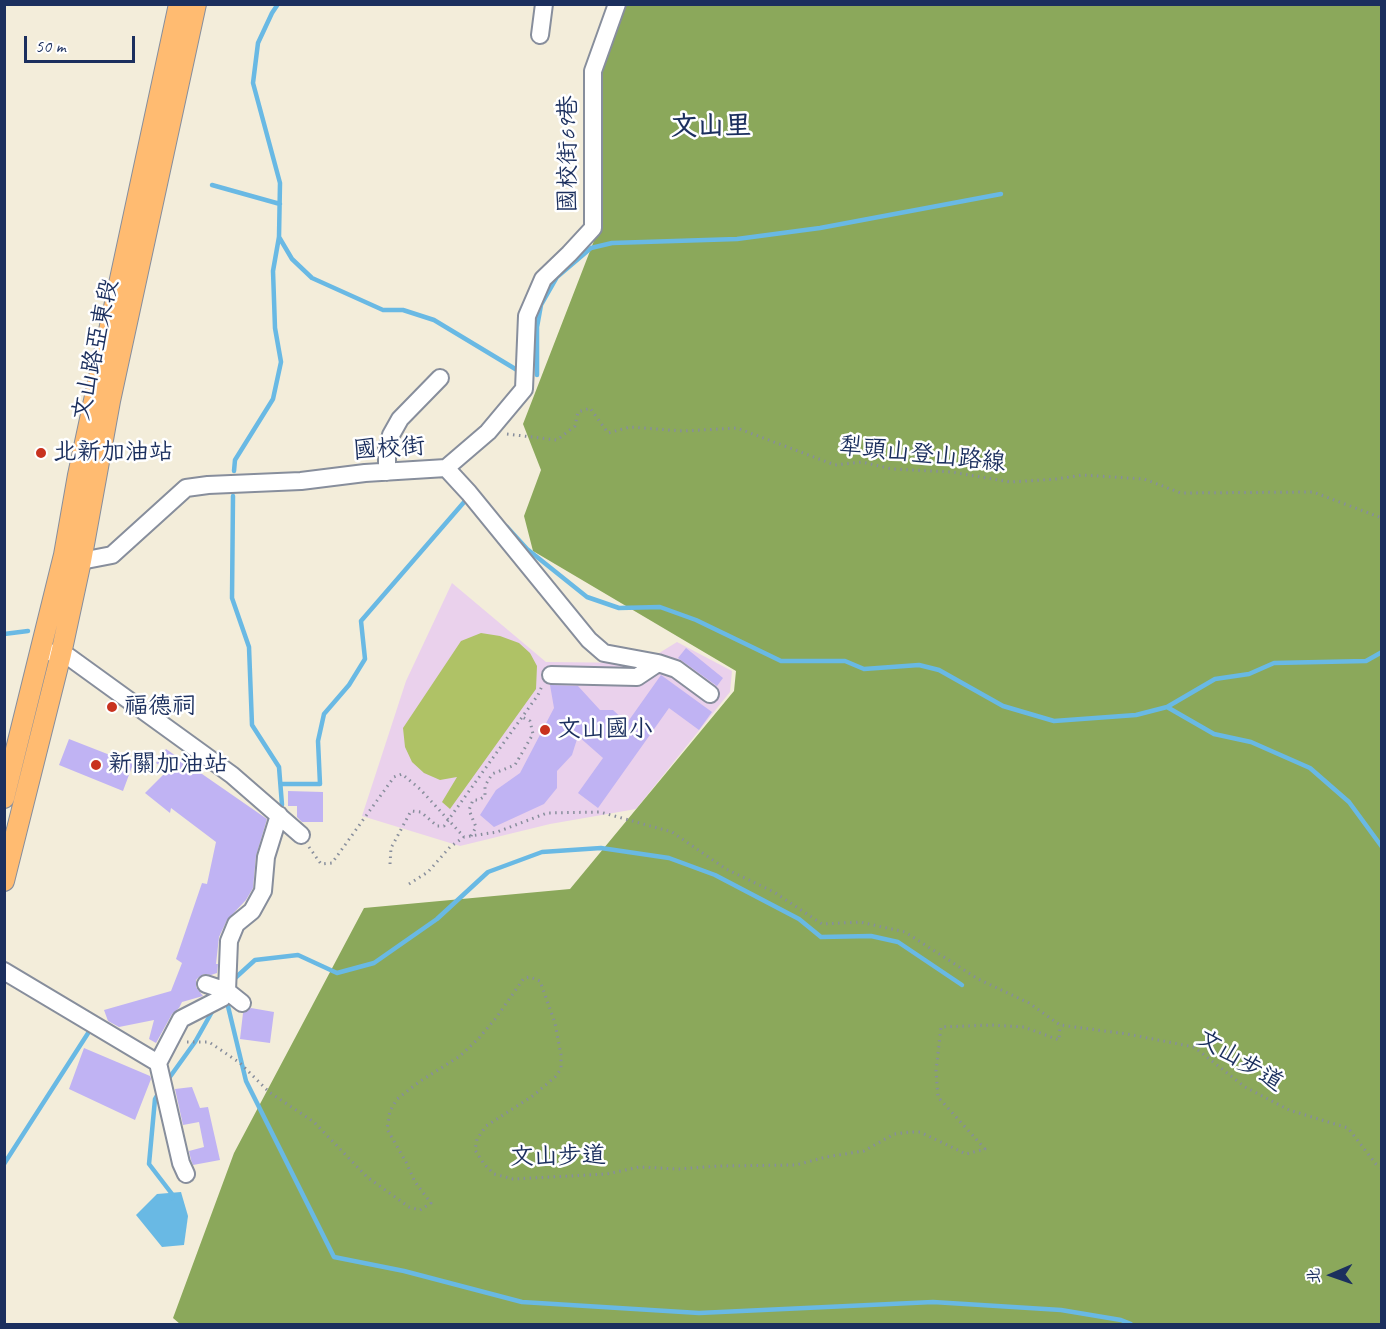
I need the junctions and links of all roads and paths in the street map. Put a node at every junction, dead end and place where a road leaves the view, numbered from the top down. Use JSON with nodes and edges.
{"nodes":[{"id":1,"x":178,"y":4,"type":"edge"},
{"id":2,"x":196,"y":4,"type":"edge"},
{"id":3,"x":544,"y":4,"type":"edge"},
{"id":4,"x":615,"y":5,"type":"edge"},
{"id":5,"x":540,"y":35,"type":"dead end"},
{"id":6,"x":440,"y":378,"type":"dead end"},
{"id":7,"x":100,"y":414,"type":"junction"},
{"id":8,"x":488,"y":432,"type":"junction"},
{"id":9,"x":446,"y":468,"type":"junction"},
{"id":10,"x":387,"y":472,"type":"junction"},
{"id":11,"x":1382,"y":518,"type":"edge"},
{"id":12,"x":73,"y":558,"type":"junction"},
{"id":13,"x":41,"y":650,"type":"junction"},
{"id":14,"x":61,"y":654,"type":"junction"},
{"id":15,"x":658,"y":663,"type":"junction"},
{"id":16,"x":551,"y":675,"type":"joint"},
{"id":17,"x":710,"y":694,"type":"dead end"},
{"id":18,"x":522,"y":717,"type":"junction"},
{"id":19,"x":467,"y":794,"type":"junction"},
{"id":20,"x":4,"y":798,"type":"edge"},
{"id":21,"x":473,"y":800,"type":"junction"},
{"id":22,"x":279,"y":815,"type":"junction"},
{"id":23,"x":448,"y":819,"type":"junction"},
{"id":24,"x":301,"y":835,"type":"joint"},
{"id":25,"x":471,"y":836,"type":"junction"},
{"id":26,"x":464,"y":837,"type":"junction"},
{"id":27,"x":390,"y":864,"type":"dead end"},
{"id":28,"x":4,"y":881,"type":"edge"},
{"id":29,"x":409,"y":884,"type":"dead end"},
{"id":30,"x":4,"y":971,"type":"edge"},
{"id":31,"x":206,"y":984,"type":"dead end"},
{"id":32,"x":227,"y":992,"type":"junction"},
{"id":33,"x":242,"y":1003,"type":"dead end"},
{"id":34,"x":1060,"y":1025,"type":"junction"},
{"id":35,"x":180,"y":1045,"type":"dead end"},
{"id":36,"x":158,"y":1063,"type":"junction"},
{"id":37,"x":1382,"y":1168,"type":"edge"},
{"id":38,"x":186,"y":1174,"type":"dead end"}],
"edges":[{"from":1,"to":7,"type":"main road","name":"文山路亞東段"},
{"from":2,"to":7,"type":"main road","name":"文山路亞東段"},
{"from":3,"to":5,"type":"street"},
{"from":4,"to":8,"type":"street","name":"國校街69巷"},
{"from":6,"to":10,"type":"street"},
{"from":7,"to":12,"type":"main road","name":"文山路亞東段"},
{"from":8,"to":9,"type":"street","name":"國校街69巷"},
{"from":8,"to":11,"type":"path","name":"犁頭山登山路線"},
{"from":9,"to":10,"type":"street","name":"國校街"},
{"from":9,"to":15,"type":"street","name":"國校街"},
{"from":10,"to":12,"type":"street","name":"國校街"},
{"from":12,"to":13,"type":"main road","name":"文山路亞東段"},
{"from":12,"to":14,"type":"main road","name":"文山路亞東段"},
{"from":13,"to":14,"type":"street"},
{"from":13,"to":20,"type":"main road","name":"文山路亞東段"},
{"from":14,"to":22,"type":"street"},
{"from":14,"to":28,"type":"main road","name":"文山路亞東段"},
{"from":15,"to":16,"type":"street"},
{"from":15,"to":17,"type":"street","name":"國校街"},
{"from":16,"to":18,"type":"path"},
{"from":18,"to":19,"type":"path"},
{"from":18,"to":21,"type":"path"},
{"from":19,"to":21,"type":"path"},
{"from":19,"to":23,"type":"path"},
{"from":21,"to":25,"type":"path"},
{"from":22,"to":24,"type":"street"},
{"from":22,"to":32,"type":"street"},
{"from":23,"to":24,"type":"path"},
{"from":23,"to":26,"type":"path"},
{"from":23,"to":27,"type":"path"},
{"from":25,"to":26,"type":"path","name":"文山步道"},
{"from":25,"to":34,"type":"path","name":"文山步道"},
{"from":26,"to":29,"type":"path"},
{"from":30,"to":36,"type":"street"},
{"from":31,"to":32,"type":"street"},
{"from":32,"to":33,"type":"street"},
{"from":32,"to":36,"type":"street"},
{"from":34,"to":35,"type":"path","name":"文山步道"},
{"from":34,"to":37,"type":"path","name":"文山步道"},
{"from":36,"to":38,"type":"street"}]}
